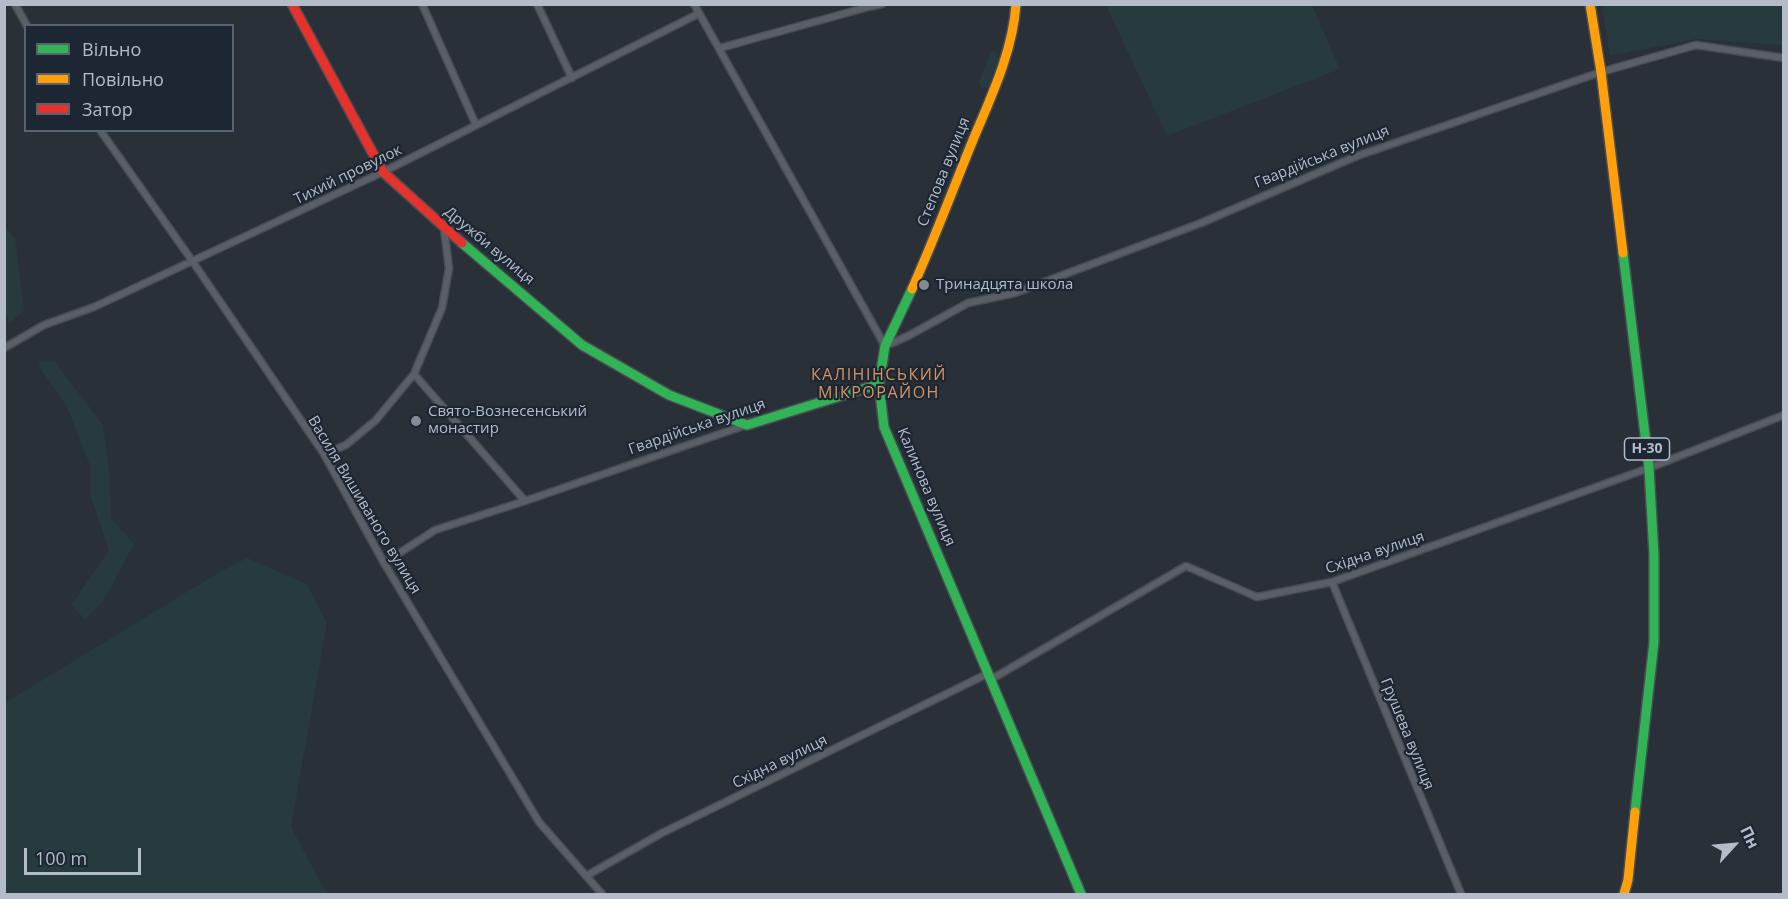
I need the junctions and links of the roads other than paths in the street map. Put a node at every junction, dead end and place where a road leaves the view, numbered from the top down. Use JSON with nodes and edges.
{"nodes":[{"id":1,"x":15,"y":4,"type":"edge"},
{"id":2,"x":292,"y":4,"type":"edge"},
{"id":3,"x":422,"y":4,"type":"edge"},
{"id":4,"x":537,"y":4,"type":"edge"},
{"id":5,"x":694,"y":4,"type":"edge"},
{"id":6,"x":882,"y":4,"type":"edge"},
{"id":7,"x":1016,"y":4,"type":"edge"},
{"id":8,"x":1590,"y":4,"type":"edge"},
{"id":9,"x":698,"y":14,"type":"junction"},
{"id":10,"x":26,"y":24,"type":"edge"},
{"id":11,"x":720,"y":48,"type":"junction"},
{"id":12,"x":1784,"y":58,"type":"edge"},
{"id":13,"x":1601,"y":72,"type":"junction"},
{"id":14,"x":572,"y":78,"type":"junction"},
{"id":15,"x":476,"y":125,"type":"junction"},
{"id":16,"x":101,"y":132,"type":"edge"},
{"id":17,"x":382,"y":172,"type":"junction"},
{"id":18,"x":444,"y":228,"type":"junction"},
{"id":19,"x":193,"y":262,"type":"junction"},
{"id":20,"x":885,"y":346,"type":"junction"},
{"id":21,"x":4,"y":348,"type":"edge"},
{"id":22,"x":414,"y":374,"type":"junction"},
{"id":23,"x":879,"y":384,"type":"junction"},
{"id":24,"x":1784,"y":415,"type":"edge"},
{"id":25,"x":747,"y":425,"type":"junction"},
{"id":26,"x":324,"y":454,"type":"junction"},
{"id":27,"x":1649,"y":468,"type":"junction"},
{"id":28,"x":525,"y":501,"type":"junction"},
{"id":29,"x":384,"y":563,"type":"junction"},
{"id":30,"x":1332,"y":582,"type":"junction"},
{"id":31,"x":989,"y":677,"type":"junction"},
{"id":32,"x":586,"y":876,"type":"junction"},
{"id":33,"x":602,"y":894,"type":"edge"},
{"id":34,"x":1081,"y":894,"type":"edge"},
{"id":35,"x":1461,"y":894,"type":"edge"},
{"id":36,"x":1624,"y":894,"type":"edge"}],
"edges":[{"from":1,"to":10,"type":"street"},
{"from":2,"to":17,"type":"street","name":"Дружби вулиця"},
{"from":3,"to":15,"type":"street"},
{"from":4,"to":14,"type":"street"},
{"from":5,"to":9,"type":"street"},
{"from":6,"to":11,"type":"street"},
{"from":7,"to":20,"type":"street","name":"Степова вулиця"},
{"from":8,"to":13,"type":"street","number":"Н-30"},
{"from":9,"to":11,"type":"street"},
{"from":9,"to":14,"type":"street","name":"Тихий провулок"},
{"from":11,"to":20,"type":"street"},
{"from":12,"to":13,"type":"street","name":"Гвардійська вулиця"},
{"from":13,"to":20,"type":"street","name":"Гвардійська вулиця"},
{"from":13,"to":27,"type":"street","number":"Н-30"},
{"from":14,"to":15,"type":"street","name":"Тихий провулок"},
{"from":15,"to":17,"type":"street","name":"Тихий провулок"},
{"from":16,"to":19,"type":"street","name":"Василя Вишиваного вулиця"},
{"from":17,"to":18,"type":"street","name":"Дружби вулиця"},
{"from":17,"to":19,"type":"street","name":"Тихий провулок"},
{"from":18,"to":22,"type":"street"},
{"from":18,"to":25,"type":"street","name":"Дружби вулиця"},
{"from":19,"to":21,"type":"street","name":"Тихий провулок"},
{"from":19,"to":26,"type":"street","name":"Василя Вишиваного вулиця"},
{"from":20,"to":23,"type":"street","name":"Калинова вулиця"},
{"from":22,"to":26,"type":"street"},
{"from":22,"to":28,"type":"street"},
{"from":23,"to":25,"type":"street","name":"Гвардійська вулиця"},
{"from":23,"to":31,"type":"street","name":"Калинова вулиця"},
{"from":24,"to":27,"type":"street","name":"Східна вулиця"},
{"from":25,"to":28,"type":"street","name":"Гвардійська вулиця"},
{"from":26,"to":29,"type":"street","name":"Василя Вишиваного вулиця"},
{"from":27,"to":30,"type":"street","name":"Східна вулиця"},
{"from":27,"to":36,"type":"street","number":"Н-30"},
{"from":28,"to":29,"type":"street","name":"Гвардійська вулиця"},
{"from":29,"to":32,"type":"street","name":"Василя Вишиваного вулиця"},
{"from":30,"to":31,"type":"street","name":"Східна вулиця"},
{"from":30,"to":35,"type":"street","name":"Грушева вулиця"},
{"from":31,"to":32,"type":"street","name":"Східна вулиця"},
{"from":31,"to":34,"type":"street","name":"Калинова вулиця"},
{"from":32,"to":33,"type":"street","name":"Василя Вишиваного вулиця"}]}
